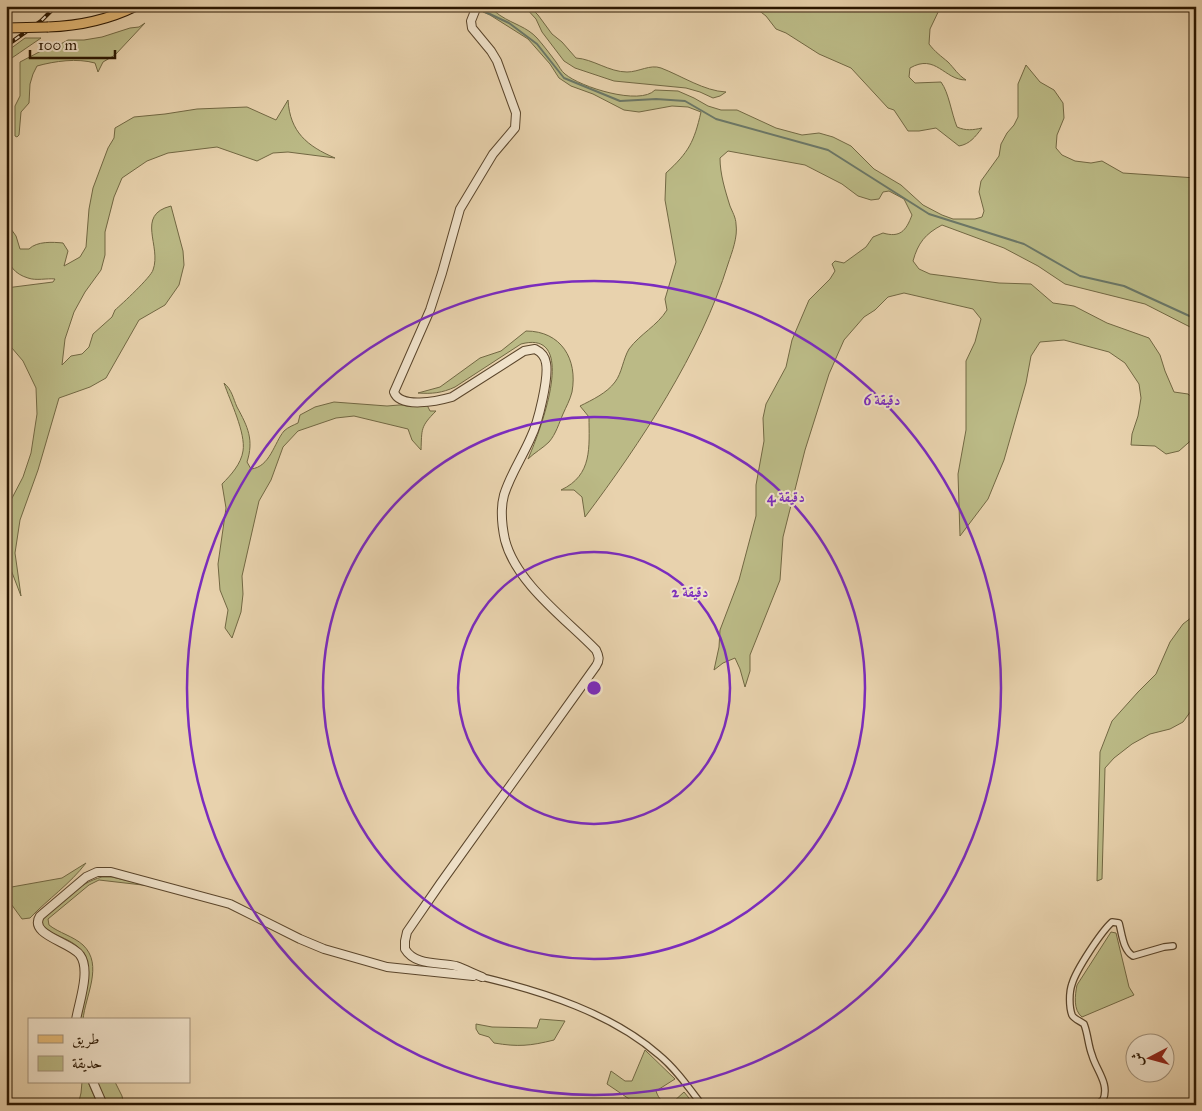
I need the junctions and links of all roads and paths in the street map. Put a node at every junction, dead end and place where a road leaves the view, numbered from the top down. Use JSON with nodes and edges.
{"nodes":[{"id":1,"x":136,"y":6,"type":"edge"},
{"id":2,"x":477,"y":6,"type":"edge"},
{"id":3,"x":6,"y":28,"type":"edge"},
{"id":4,"x":1173,"y":946,"type":"dead end"},
{"id":5,"x":482,"y":977,"type":"junction"},
{"id":6,"x":76,"y":1018,"type":"edge"},
{"id":7,"x":94,"y":1084,"type":"edge"},
{"id":8,"x":104,"y":1105,"type":"edge"},
{"id":9,"x":702,"y":1105,"type":"edge"},
{"id":10,"x":1096,"y":1105,"type":"edge"}],
"edges":[{"from":1,"to":3,"type":"main road","bridge":true},
{"from":2,"to":5,"type":"street"},
{"from":4,"to":10,"type":"street"},
{"from":5,"to":6,"type":"street"},
{"from":5,"to":9,"type":"street"},
{"from":7,"to":8,"type":"street"}]}
